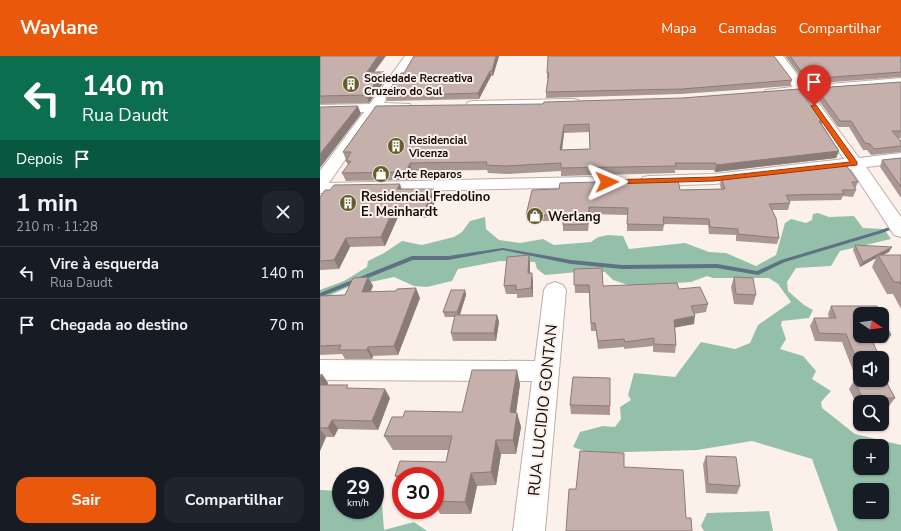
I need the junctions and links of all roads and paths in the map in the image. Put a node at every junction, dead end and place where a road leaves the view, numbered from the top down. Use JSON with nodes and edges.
{"nodes":[{"id":1,"x":411,"y":56,"type":"edge"},
{"id":2,"x":777,"y":56,"type":"edge"},
{"id":3,"x":901,"y":82,"type":"edge"},
{"id":4,"x":802,"y":90,"type":"junction"},
{"id":5,"x":756,"y":94,"type":"edge"},
{"id":6,"x":589,"y":102,"type":"edge"},
{"id":7,"x":418,"y":106,"type":"edge"},
{"id":8,"x":457,"y":106,"type":"edge"},
{"id":9,"x":373,"y":108,"type":"junction"},
{"id":10,"x":320,"y":109,"type":"edge"},
{"id":11,"x":901,"y":158,"type":"edge"},
{"id":12,"x":855,"y":163,"type":"junction"},
{"id":13,"x":630,"y":181,"type":"edge"},
{"id":14,"x":607,"y":182,"type":"edge"},
{"id":15,"x":320,"y":183,"type":"edge"},
{"id":16,"x":320,"y":188,"type":"edge"},
{"id":17,"x":901,"y":231,"type":"edge"},
{"id":18,"x":555,"y":290,"type":"dead end"},
{"id":19,"x":320,"y":370,"type":"edge"},
{"id":20,"x":546,"y":371,"type":"junction"},
{"id":21,"x":529,"y":531,"type":"edge"}],
"edges":[{"from":1,"to":9,"type":"street"},
{"from":2,"to":4,"type":"street"},
{"from":3,"to":4,"type":"street"},
{"from":4,"to":5,"type":"street"},
{"from":4,"to":12,"type":"street"},
{"from":6,"to":8,"type":"street"},
{"from":7,"to":9,"type":"street"},
{"from":9,"to":10,"type":"street"},
{"from":9,"to":15,"type":"street"},
{"from":11,"to":12,"type":"street"},
{"from":12,"to":13,"type":"street"},
{"from":12,"to":17,"type":"street"},
{"from":14,"to":16,"type":"street"},
{"from":18,"to":20,"type":"street","name":"RUA LUCIDIO GONTAN"},
{"from":19,"to":20,"type":"street"},
{"from":20,"to":21,"type":"street","name":"RUA LUCIDIO GONTAN"}]}
